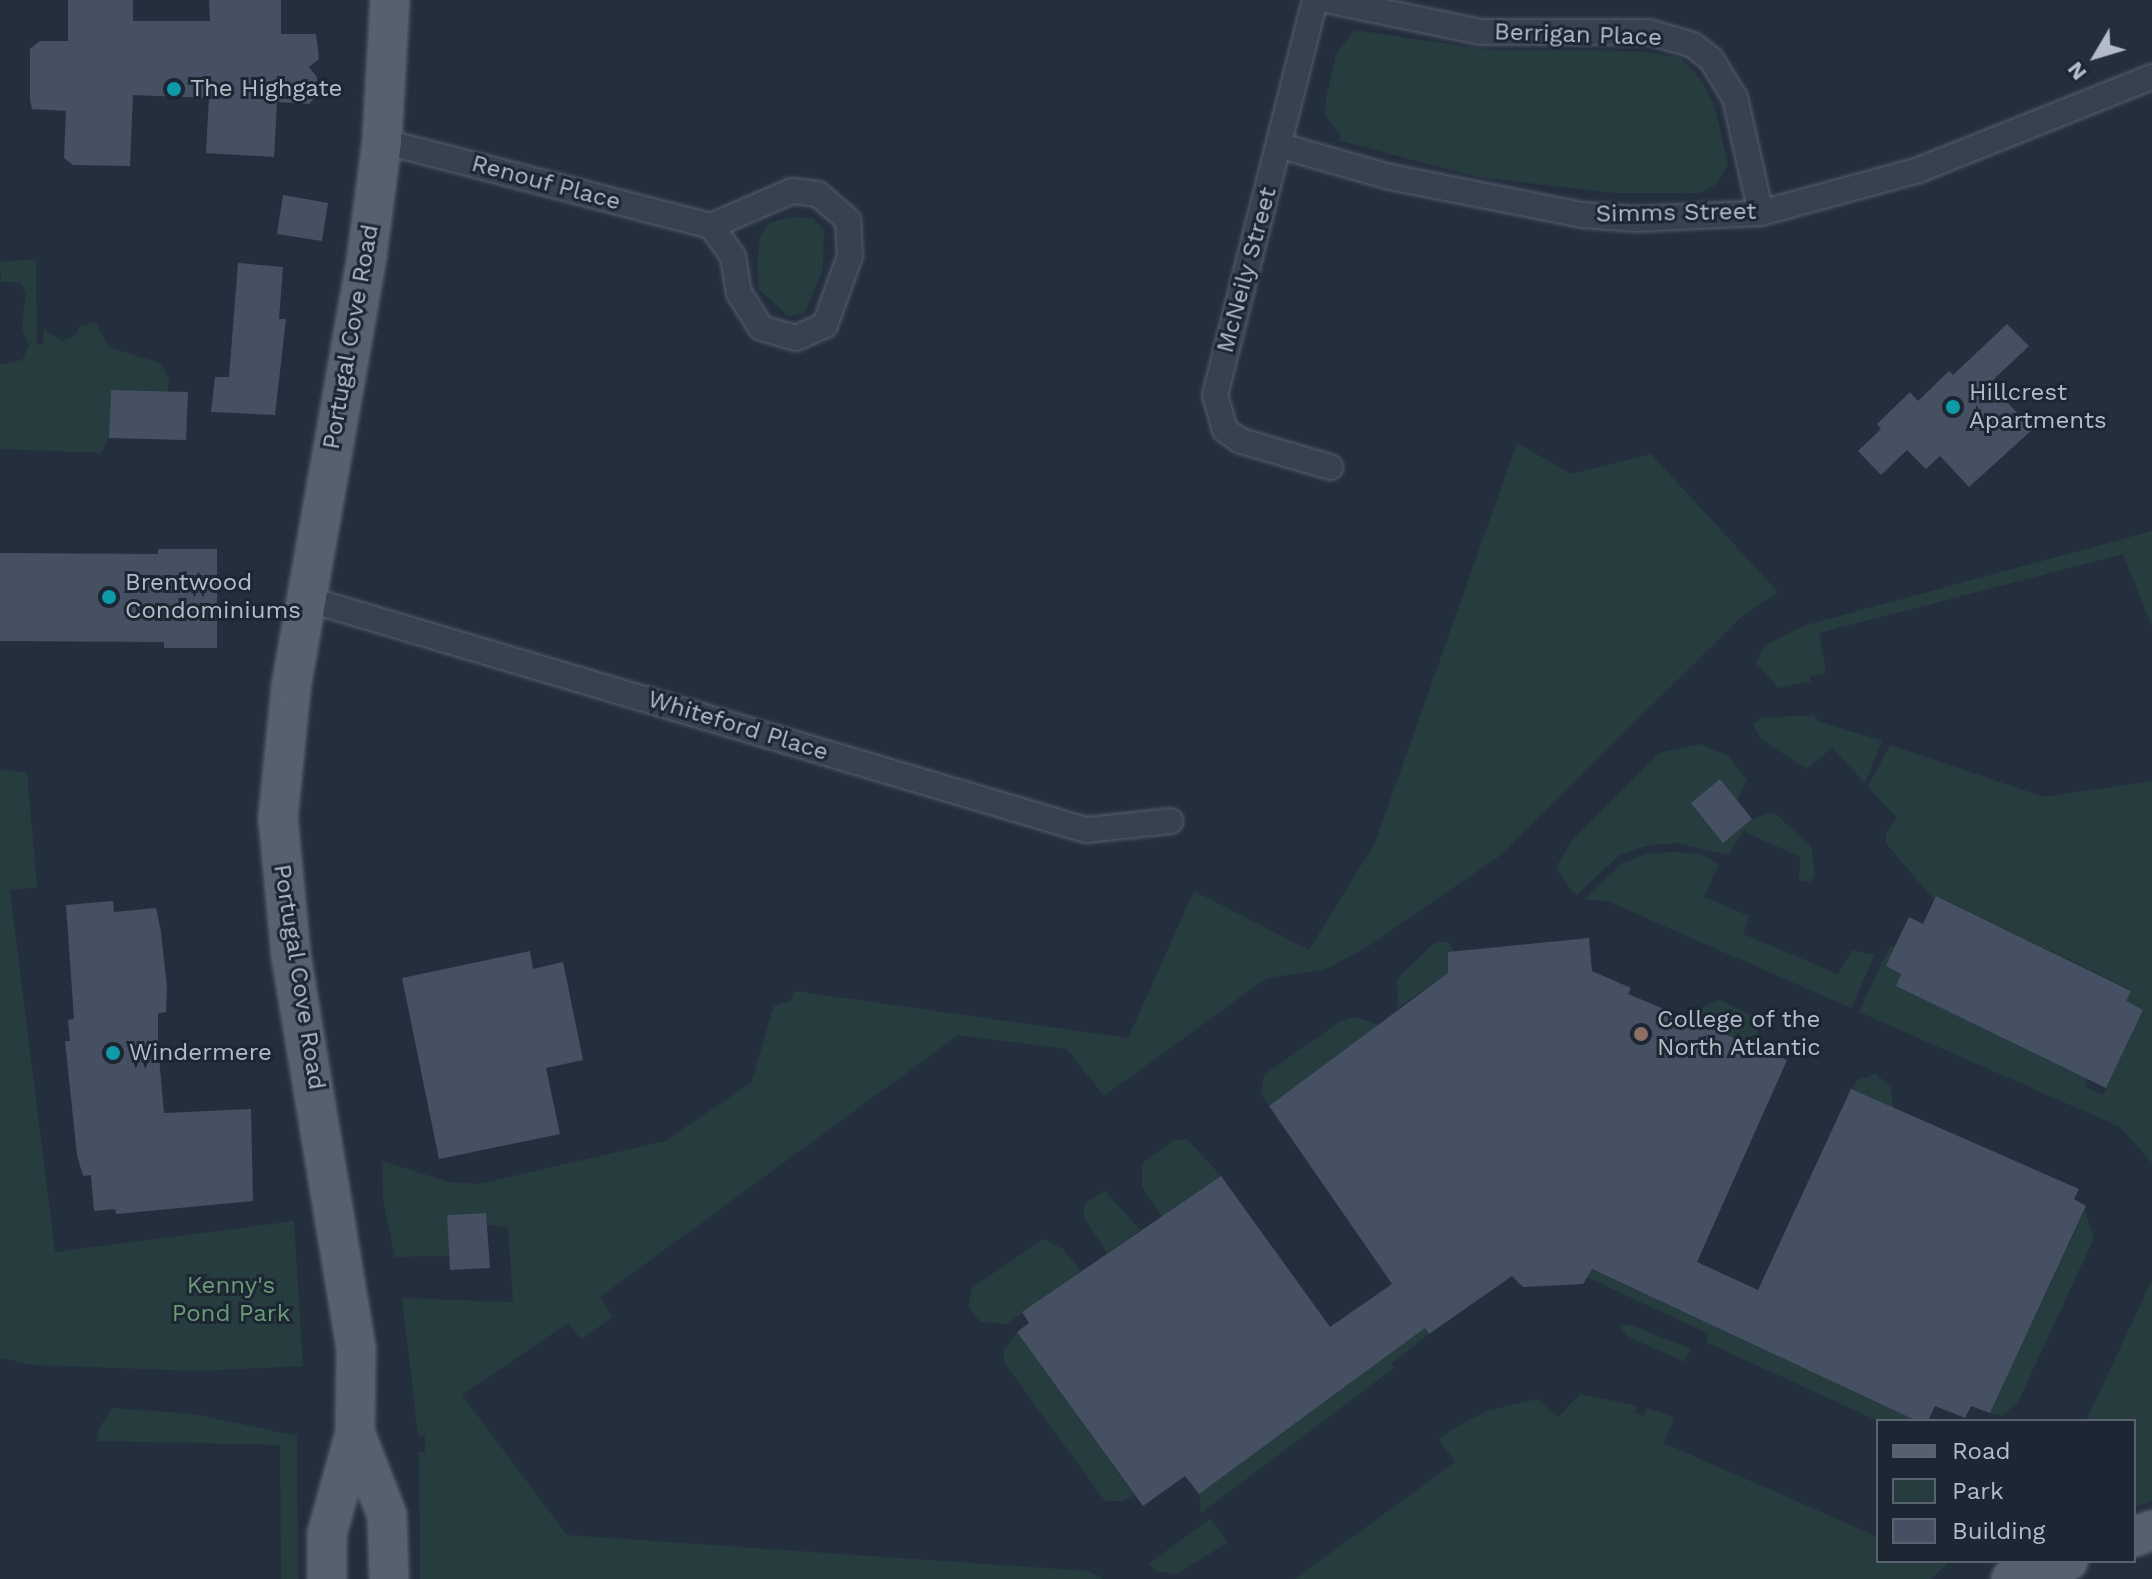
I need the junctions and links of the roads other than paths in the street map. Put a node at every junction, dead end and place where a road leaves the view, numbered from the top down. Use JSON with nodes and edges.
{"nodes":[{"id":1,"x":390,"y":0,"type":"edge"},
{"id":2,"x":1315,"y":0,"type":"edge"},
{"id":3,"x":1326,"y":0,"type":"edge"},
{"id":4,"x":2152,"y":77,"type":"edge"},
{"id":5,"x":382,"y":141,"type":"junction"},
{"id":6,"x":1281,"y":146,"type":"junction"},
{"id":7,"x":1761,"y":213,"type":"junction"},
{"id":8,"x":711,"y":226,"type":"junction"},
{"id":9,"x":1330,"y":467,"type":"dead end"},
{"id":10,"x":307,"y":599,"type":"junction"},
{"id":11,"x":1171,"y":821,"type":"dead end"},
{"id":12,"x":355,"y":1433,"type":"junction"},
{"id":13,"x":2062,"y":1563,"type":"edge"},
{"id":14,"x":327,"y":1579,"type":"edge"},
{"id":15,"x":389,"y":1579,"type":"edge"},
{"id":16,"x":2011,"y":1579,"type":"edge"}],
"edges":[{"from":1,"to":5,"type":"main road","name":"Portugal Cove Road"},
{"from":2,"to":6,"type":"street","name":"McNeily Street"},
{"from":3,"to":7,"type":"street","name":"Berrigan Place"},
{"from":4,"to":7,"type":"street","name":"Simms Street"},
{"from":5,"to":8,"type":"street","name":"Renouf Place"},
{"from":5,"to":10,"type":"main road","name":"Portugal Cove Road"},
{"from":6,"to":7,"type":"street","name":"Simms Street"},
{"from":6,"to":9,"type":"street","name":"McNeily Street"},
{"from":8,"to":8,"type":"street"},
{"from":10,"to":11,"type":"street","name":"Whiteford Place"},
{"from":10,"to":12,"type":"main road","name":"Portugal Cove Road"},
{"from":12,"to":14,"type":"main road","name":"Portugal Cove Road"},
{"from":12,"to":15,"type":"main road","name":"Portugal Cove Road"},
{"from":13,"to":16,"type":"main road"}]}
